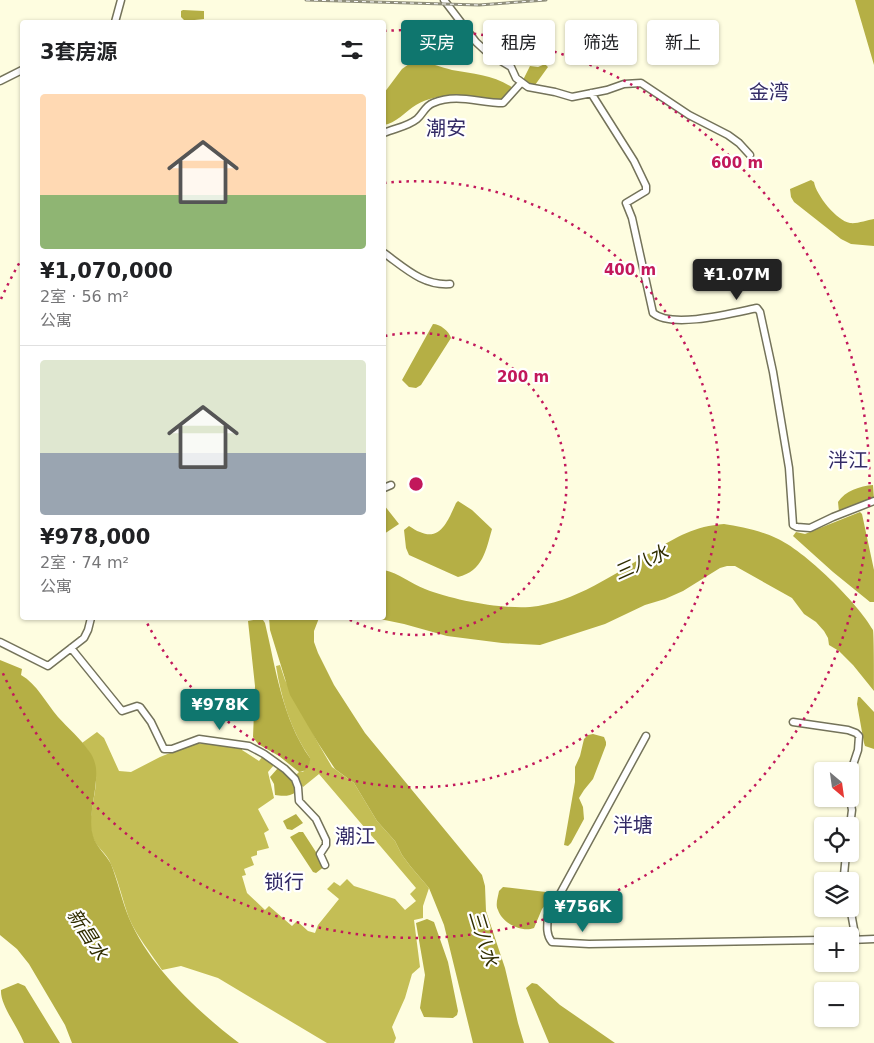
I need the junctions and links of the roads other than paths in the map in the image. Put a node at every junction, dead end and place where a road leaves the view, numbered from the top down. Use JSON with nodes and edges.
{"nodes":[{"id":1,"x":121,"y":0,"type":"edge"},
{"id":2,"x":444,"y":0,"type":"edge"},
{"id":3,"x":116,"y":20,"type":"edge"},
{"id":4,"x":20,"y":71,"type":"edge"},
{"id":5,"x":0,"y":81,"type":"edge"},
{"id":6,"x":521,"y":83,"type":"junction"},
{"id":7,"x":591,"y":93,"type":"junction"},
{"id":8,"x":386,"y":132,"type":"edge"},
{"id":9,"x":750,"y":156,"type":"dead end"},
{"id":10,"x":386,"y":254,"type":"edge"},
{"id":11,"x":450,"y":284,"type":"dead end"},
{"id":12,"x":874,"y":501,"type":"edge"},
{"id":13,"x":90,"y":620,"type":"edge"},
{"id":14,"x":0,"y":642,"type":"edge"},
{"id":15,"x":70,"y":648,"type":"junction"},
{"id":16,"x":794,"y":722,"type":"dead end"},
{"id":17,"x":646,"y":736,"type":"dead end"},
{"id":18,"x":854,"y":762,"type":"edge"},
{"id":19,"x":325,"y":865,"type":"dead end"},
{"id":20,"x":874,"y":939,"type":"edge"},
{"id":21,"x":814,"y":940,"type":"edge"},
{"id":22,"x":859,"y":940,"type":"edge"}],
"edges":[{"from":1,"to":3,"type":"street"},
{"from":2,"to":6,"type":"street"},
{"from":4,"to":5,"type":"street"},
{"from":6,"to":7,"type":"street"},
{"from":6,"to":8,"type":"street"},
{"from":7,"to":9,"type":"street"},
{"from":7,"to":12,"type":"street"},
{"from":10,"to":11,"type":"street"},
{"from":13,"to":15,"type":"street"},
{"from":14,"to":15,"type":"street"},
{"from":15,"to":19,"type":"street"},
{"from":16,"to":18,"type":"street"},
{"from":17,"to":21,"type":"street"},
{"from":20,"to":22,"type":"street"}]}
